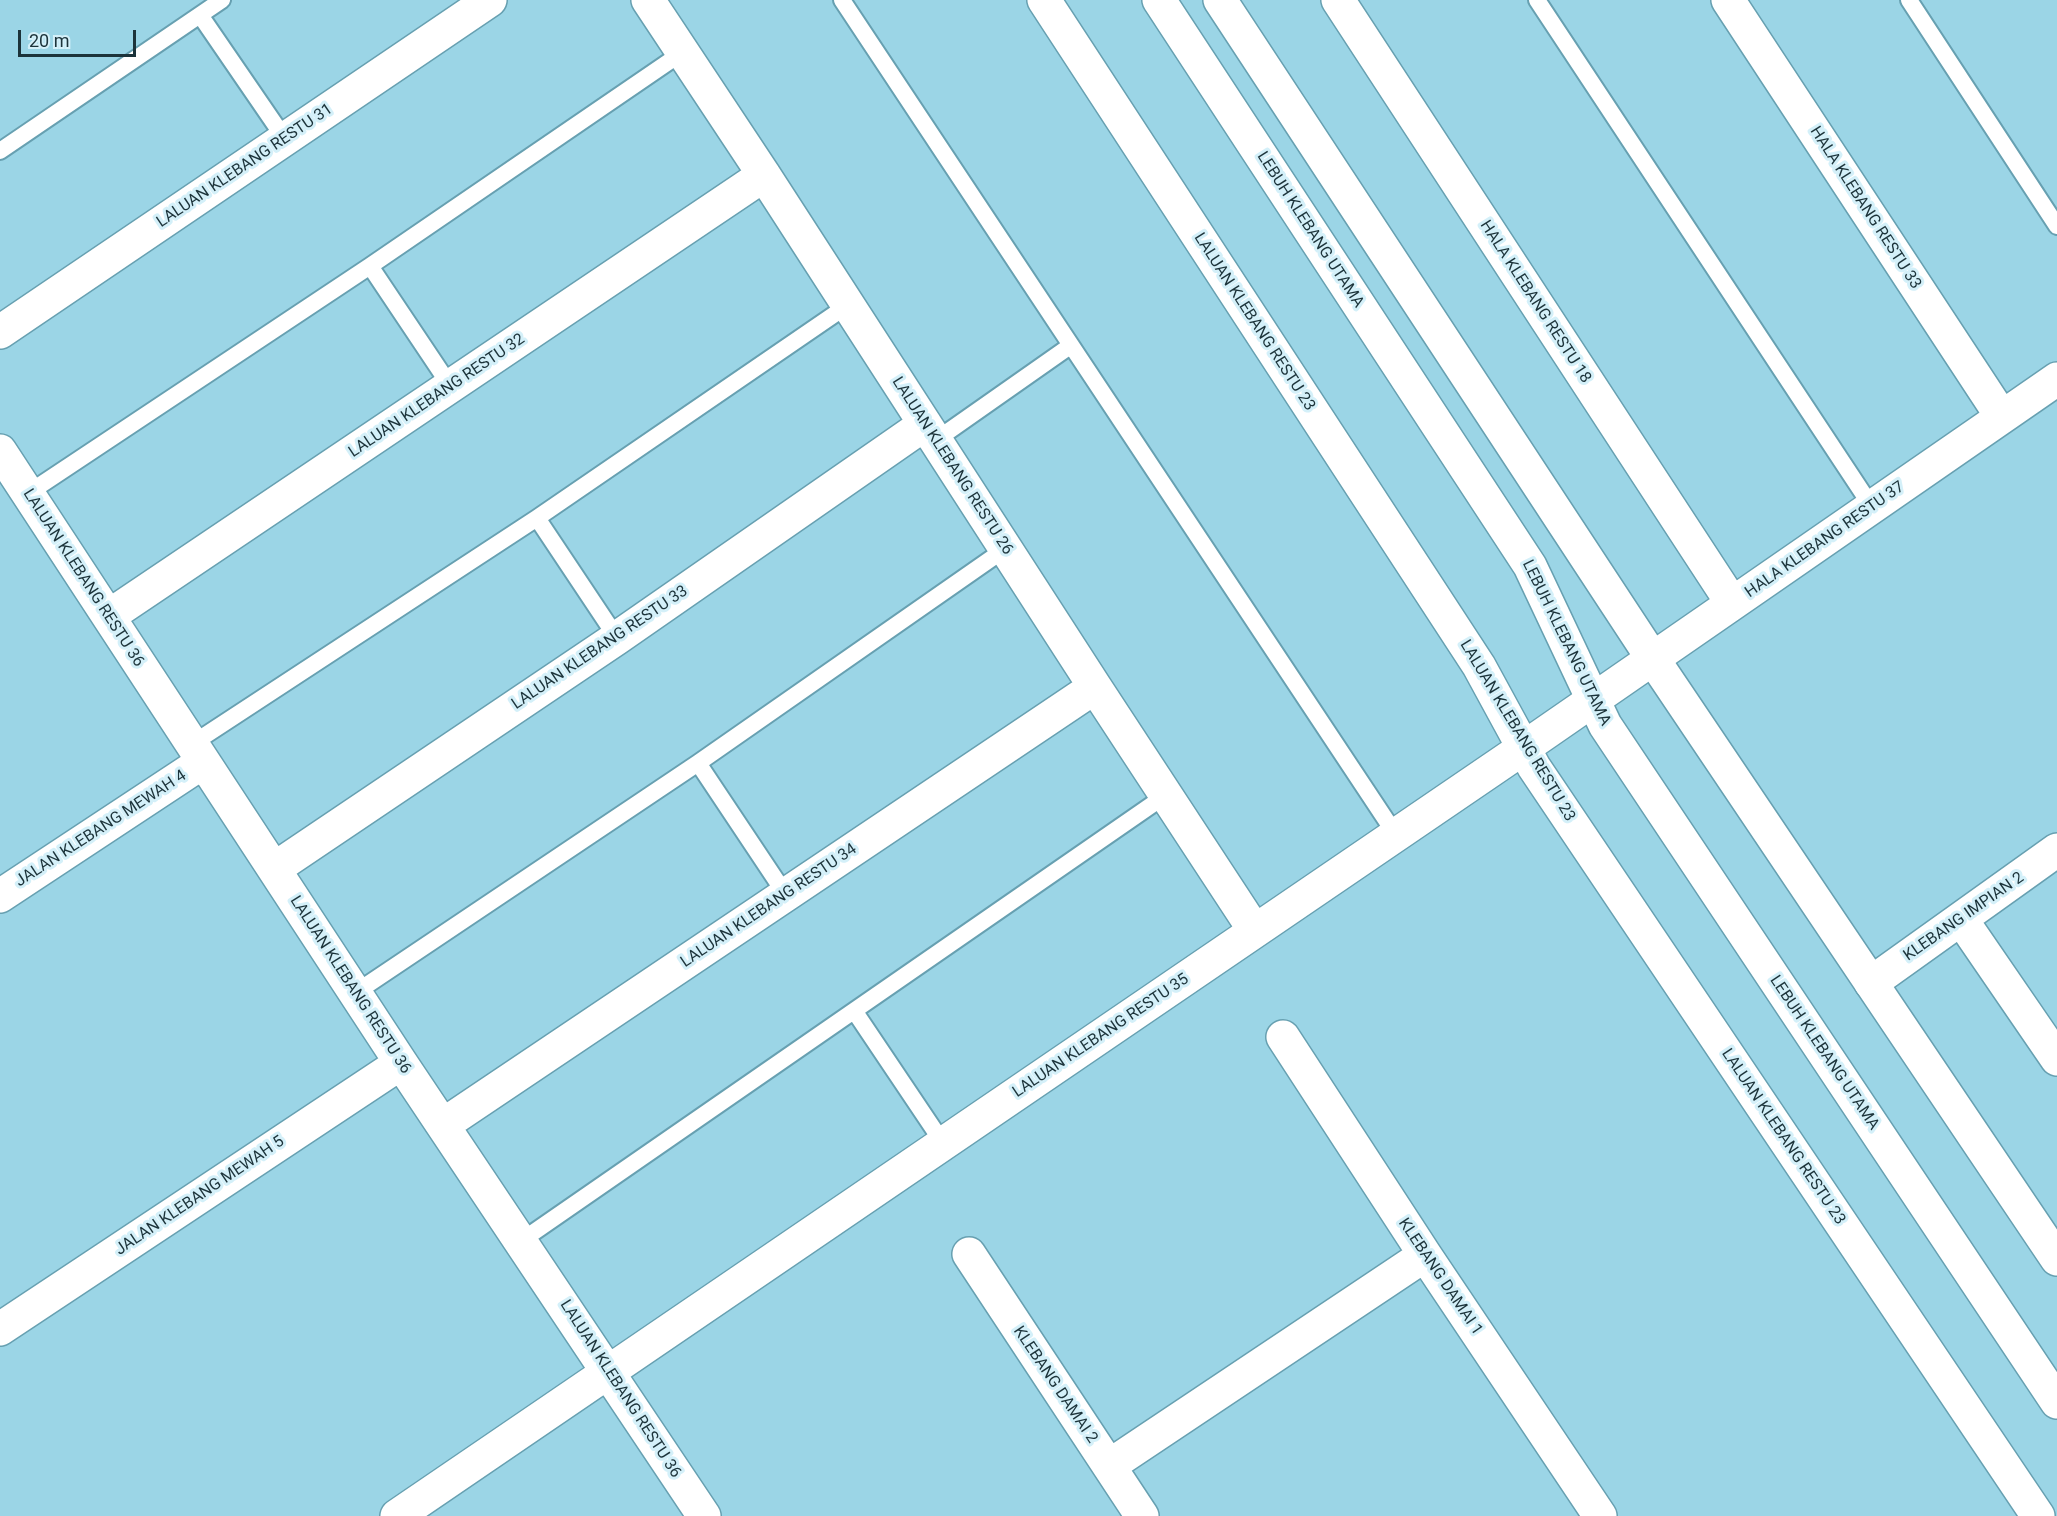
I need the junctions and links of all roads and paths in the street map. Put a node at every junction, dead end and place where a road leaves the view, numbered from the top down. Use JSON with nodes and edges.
{"nodes":[{"id":1,"x":222,"y":0,"type":"edge"},
{"id":2,"x":490,"y":0,"type":"edge"},
{"id":3,"x":648,"y":0,"type":"edge"},
{"id":4,"x":842,"y":0,"type":"edge"},
{"id":5,"x":1044,"y":0,"type":"edge"},
{"id":6,"x":1159,"y":0,"type":"edge"},
{"id":7,"x":1220,"y":0,"type":"edge"},
{"id":8,"x":1338,"y":0,"type":"edge"},
{"id":9,"x":1537,"y":0,"type":"edge"},
{"id":10,"x":1728,"y":0,"type":"edge"},
{"id":11,"x":1909,"y":0,"type":"edge"},
{"id":12,"x":200,"y":15,"type":"junction"},
{"id":13,"x":683,"y":52,"type":"junction"},
{"id":14,"x":285,"y":139,"type":"junction"},
{"id":15,"x":0,"y":151,"type":"edge"},
{"id":16,"x":764,"y":175,"type":"junction"},
{"id":17,"x":2057,"y":226,"type":"edge"},
{"id":18,"x":370,"y":266,"type":"junction"},
{"id":19,"x":848,"y":305,"type":"junction"},
{"id":20,"x":0,"y":332,"type":"edge"},
{"id":21,"x":1070,"y":346,"type":"junction"},
{"id":22,"x":2057,"y":379,"type":"edge"},
{"id":23,"x":451,"y":387,"type":"junction"},
{"id":24,"x":2002,"y":417,"type":"junction"},
{"id":25,"x":931,"y":432,"type":"junction"},
{"id":26,"x":1,"y":455,"type":"edge"},
{"id":27,"x":27,"y":494,"type":"junction"},
{"id":28,"x":1872,"y":507,"type":"junction"},
{"id":29,"x":537,"y":518,"type":"junction"},
{"id":30,"x":1005,"y":549,"type":"junction"},
{"id":31,"x":1732,"y":603,"type":"junction"},
{"id":32,"x":109,"y":616,"type":"junction"},
{"id":33,"x":617,"y":638,"type":"junction"},
{"id":34,"x":1653,"y":659,"type":"junction"},
{"id":35,"x":1095,"y":687,"type":"junction"},
{"id":36,"x":1592,"y":700,"type":"junction"},
{"id":37,"x":1525,"y":747,"type":"junction"},
{"id":38,"x":197,"y":753,"type":"junction"},
{"id":39,"x":698,"y":763,"type":"junction"},
{"id":40,"x":1166,"y":795,"type":"junction"},
{"id":41,"x":1395,"y":835,"type":"junction"},
{"id":42,"x":2057,"y":850,"type":"edge"},
{"id":43,"x":273,"y":869,"type":"junction"},
{"id":44,"x":786,"y":895,"type":"junction"},
{"id":45,"x":0,"y":896,"type":"edge"},
{"id":46,"x":1961,"y":919,"type":"junction"},
{"id":47,"x":1255,"y":931,"type":"junction"},
{"id":48,"x":1871,"y":983,"type":"junction"},
{"id":49,"x":356,"y":993,"type":"junction"},
{"id":50,"x":855,"y":1012,"type":"junction"},
{"id":51,"x":1283,"y":1037,"type":"dead end"},
{"id":52,"x":2057,"y":1059,"type":"edge"},
{"id":53,"x":401,"y":1063,"type":"junction"},
{"id":54,"x":443,"y":1125,"type":"junction"},
{"id":55,"x":944,"y":1143,"type":"junction"},
{"id":56,"x":521,"y":1241,"type":"junction"},
{"id":57,"x":969,"y":1254,"type":"dead end"},
{"id":58,"x":1425,"y":1255,"type":"junction"},
{"id":59,"x":2057,"y":1259,"type":"edge"},
{"id":60,"x":0,"y":1329,"type":"edge"},
{"id":61,"x":609,"y":1372,"type":"junction"},
{"id":62,"x":2057,"y":1402,"type":"edge"},
{"id":63,"x":1109,"y":1466,"type":"junction"},
{"id":64,"x":397,"y":1516,"type":"edge"},
{"id":65,"x":704,"y":1516,"type":"edge"},
{"id":66,"x":1142,"y":1516,"type":"edge"},
{"id":67,"x":1600,"y":1516,"type":"edge"},
{"id":68,"x":2038,"y":1516,"type":"edge"}],
"edges":[{"from":1,"to":12,"type":"lane"},
{"from":2,"to":14,"type":"street","name":"LALUAN KLEBANG RESTU 31"},
{"from":3,"to":13,"type":"street","name":"LALUAN KLEBANG RESTU 26"},
{"from":4,"to":21,"type":"lane"},
{"from":5,"to":37,"type":"street","name":"LALUAN KLEBANG RESTU 23"},
{"from":6,"to":36,"type":"street","name":"LEBUH KLEBANG UTAMA"},
{"from":7,"to":34,"type":"street"},
{"from":8,"to":31,"type":"street","name":"HALA KLEBANG RESTU 18"},
{"from":9,"to":28,"type":"lane"},
{"from":10,"to":24,"type":"street","name":"HALA KLEBANG RESTU 33"},
{"from":11,"to":17,"type":"lane"},
{"from":12,"to":14,"type":"lane"},
{"from":12,"to":15,"type":"lane"},
{"from":13,"to":16,"type":"street","name":"LALUAN KLEBANG RESTU 26"},
{"from":13,"to":18,"type":"lane"},
{"from":14,"to":20,"type":"street","name":"LALUAN KLEBANG RESTU 31"},
{"from":16,"to":19,"type":"street","name":"LALUAN KLEBANG RESTU 26"},
{"from":16,"to":23,"type":"street","name":"LALUAN KLEBANG RESTU 32"},
{"from":18,"to":23,"type":"lane"},
{"from":18,"to":27,"type":"lane"},
{"from":19,"to":25,"type":"street","name":"LALUAN KLEBANG RESTU 26"},
{"from":19,"to":29,"type":"lane"},
{"from":21,"to":25,"type":"lane"},
{"from":21,"to":41,"type":"lane"},
{"from":22,"to":24,"type":"street","name":"HALA KLEBANG RESTU 37"},
{"from":23,"to":32,"type":"street","name":"LALUAN KLEBANG RESTU 32"},
{"from":24,"to":28,"type":"street","name":"HALA KLEBANG RESTU 37"},
{"from":25,"to":30,"type":"street","name":"LALUAN KLEBANG RESTU 26"},
{"from":25,"to":33,"type":"street","name":"LALUAN KLEBANG RESTU 33"},
{"from":26,"to":27,"type":"street","name":"LALUAN KLEBANG RESTU 36"},
{"from":27,"to":32,"type":"street","name":"LALUAN KLEBANG RESTU 36"},
{"from":28,"to":31,"type":"street","name":"HALA KLEBANG RESTU 37"},
{"from":29,"to":33,"type":"lane"},
{"from":29,"to":38,"type":"lane"},
{"from":30,"to":35,"type":"street","name":"LALUAN KLEBANG RESTU 26"},
{"from":30,"to":39,"type":"lane"},
{"from":31,"to":34,"type":"street","name":"HALA KLEBANG RESTU 37"},
{"from":32,"to":38,"type":"street","name":"LALUAN KLEBANG RESTU 36"},
{"from":33,"to":43,"type":"street","name":"LALUAN KLEBANG RESTU 33"},
{"from":34,"to":36,"type":"street","name":"HALA KLEBANG RESTU 37"},
{"from":34,"to":48,"type":"street"},
{"from":35,"to":40,"type":"street","name":"LALUAN KLEBANG RESTU 26"},
{"from":35,"to":44,"type":"street","name":"LALUAN KLEBANG RESTU 34"},
{"from":36,"to":37,"type":"street","name":"LALUAN KLEBANG RESTU 35"},
{"from":36,"to":62,"type":"street","name":"LEBUH KLEBANG UTAMA"},
{"from":37,"to":41,"type":"street","name":"LALUAN KLEBANG RESTU 35"},
{"from":37,"to":68,"type":"street","name":"LALUAN KLEBANG RESTU 23"},
{"from":38,"to":43,"type":"street","name":"LALUAN KLEBANG RESTU 36"},
{"from":38,"to":45,"type":"street","name":"JALAN KLEBANG MEWAH 4"},
{"from":39,"to":44,"type":"lane"},
{"from":39,"to":49,"type":"lane"},
{"from":40,"to":47,"type":"street","name":"LALUAN KLEBANG RESTU 26"},
{"from":40,"to":50,"type":"lane"},
{"from":41,"to":47,"type":"street","name":"LALUAN KLEBANG RESTU 35"},
{"from":42,"to":46,"type":"street","name":"KLEBANG IMPIAN 2"},
{"from":43,"to":49,"type":"street","name":"LALUAN KLEBANG RESTU 36"},
{"from":44,"to":54,"type":"street","name":"LALUAN KLEBANG RESTU 34"},
{"from":46,"to":48,"type":"street","name":"KLEBANG IMPIAN 2"},
{"from":46,"to":52,"type":"street"},
{"from":47,"to":55,"type":"street","name":"LALUAN KLEBANG RESTU 35"},
{"from":48,"to":59,"type":"street"},
{"from":49,"to":53,"type":"street","name":"LALUAN KLEBANG RESTU 36"},
{"from":50,"to":55,"type":"lane"},
{"from":50,"to":56,"type":"lane"},
{"from":51,"to":58,"type":"street","name":"KLEBANG DAMAI 1"},
{"from":53,"to":54,"type":"street","name":"LALUAN KLEBANG RESTU 36"},
{"from":53,"to":60,"type":"street","name":"JALAN KLEBANG MEWAH 5"},
{"from":54,"to":56,"type":"street","name":"LALUAN KLEBANG RESTU 36"},
{"from":55,"to":61,"type":"street","name":"LALUAN KLEBANG RESTU 35"},
{"from":56,"to":61,"type":"street","name":"LALUAN KLEBANG RESTU 36"},
{"from":57,"to":63,"type":"street","name":"KLEBANG DAMAI 2"},
{"from":58,"to":63,"type":"street"},
{"from":58,"to":67,"type":"street","name":"KLEBANG DAMAI 1"},
{"from":61,"to":64,"type":"street","name":"LALUAN KLEBANG RESTU 35"},
{"from":61,"to":65,"type":"street","name":"LALUAN KLEBANG RESTU 36"},
{"from":63,"to":66,"type":"street","name":"KLEBANG DAMAI 2"}]}
